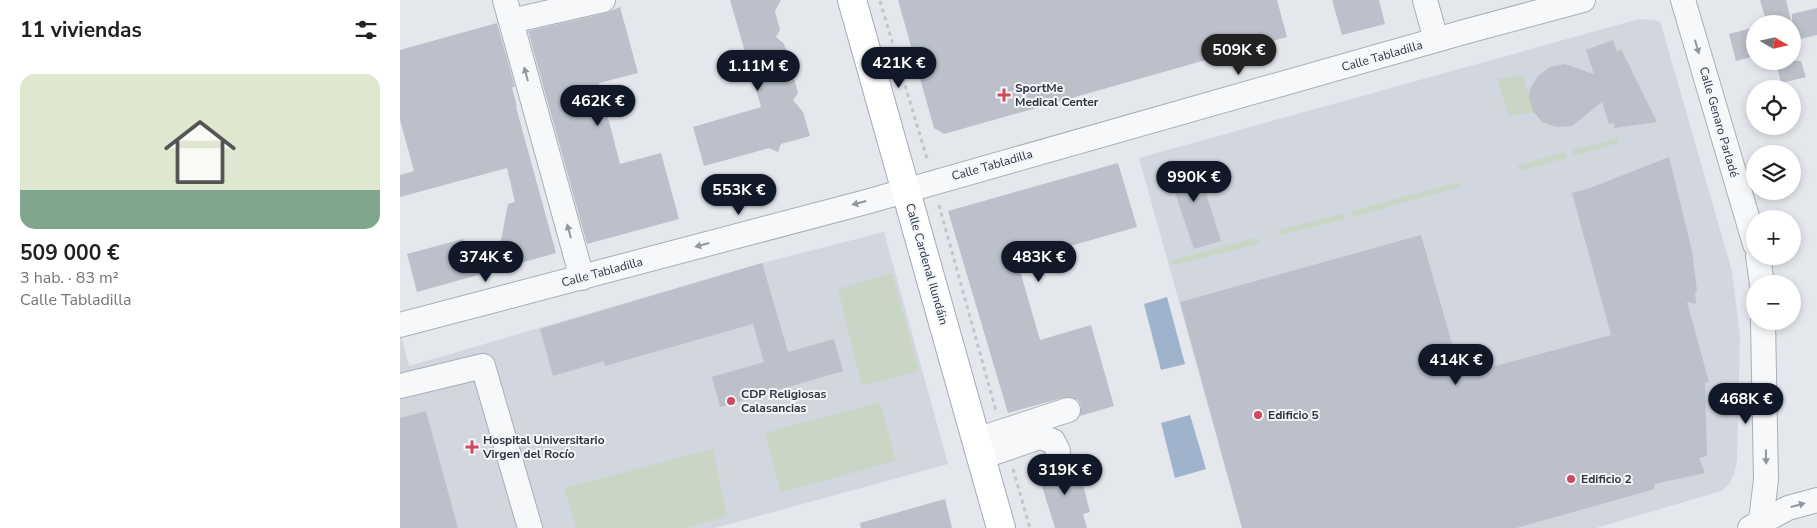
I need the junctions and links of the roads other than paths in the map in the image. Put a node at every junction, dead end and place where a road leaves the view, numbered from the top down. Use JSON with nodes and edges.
{"nodes":[{"id":1,"x":603,"y":0,"type":"edge"},
{"id":2,"x":852,"y":0,"type":"edge"},
{"id":3,"x":1425,"y":0,"type":"edge"},
{"id":4,"x":1583,"y":0,"type":"edge"},
{"id":5,"x":1683,"y":0,"type":"edge"},
{"id":6,"x":508,"y":11,"type":"edge"},
{"id":7,"x":1436,"y":40,"type":"junction"},
{"id":8,"x":906,"y":190,"type":"junction"},
{"id":9,"x":1746,"y":214,"type":"edge"},
{"id":10,"x":582,"y":278,"type":"junction"},
{"id":11,"x":400,"y":325,"type":"edge"},
{"id":12,"x":1763,"y":330,"type":"edge"},
{"id":13,"x":400,"y":386,"type":"edge"},
{"id":14,"x":1068,"y":410,"type":"dead end"},
{"id":15,"x":978,"y":449,"type":"junction"},
{"id":16,"x":1058,"y":451,"type":"dead end"},
{"id":17,"x":1817,"y":500,"type":"edge"},
{"id":18,"x":1756,"y":526,"type":"edge"},
{"id":19,"x":530,"y":528,"type":"edge"},
{"id":20,"x":1001,"y":528,"type":"edge"}],
"edges":[{"from":1,"to":6,"type":"street"},
{"from":2,"to":8,"type":"main road","name":"Calle Cardenal Ilundáin"},
{"from":3,"to":7,"type":"street"},
{"from":4,"to":7,"type":"street","name":"Calle Tabladilla"},
{"from":5,"to":9,"type":"street","name":"Calle Genaro Parladé","one_way":true},
{"from":10,"to":6,"type":"street","one_way":true},
{"from":7,"to":8,"type":"street","name":"Calle Tabladilla"},
{"from":8,"to":10,"type":"street","name":"Calle Tabladilla","one_way":true},
{"from":8,"to":15,"type":"main road","name":"Calle Cardenal Ilundáin"},
{"from":10,"to":11,"type":"street","name":"Calle Tabladilla"},
{"from":12,"to":18,"type":"street","one_way":true},
{"from":13,"to":19,"type":"street"},
{"from":14,"to":15,"type":"street"},
{"from":15,"to":16,"type":"street"},
{"from":15,"to":20,"type":"main road","name":"Calle Cardenal Ilundáin"},
{"from":18,"to":17,"type":"street","one_way":true}]}
